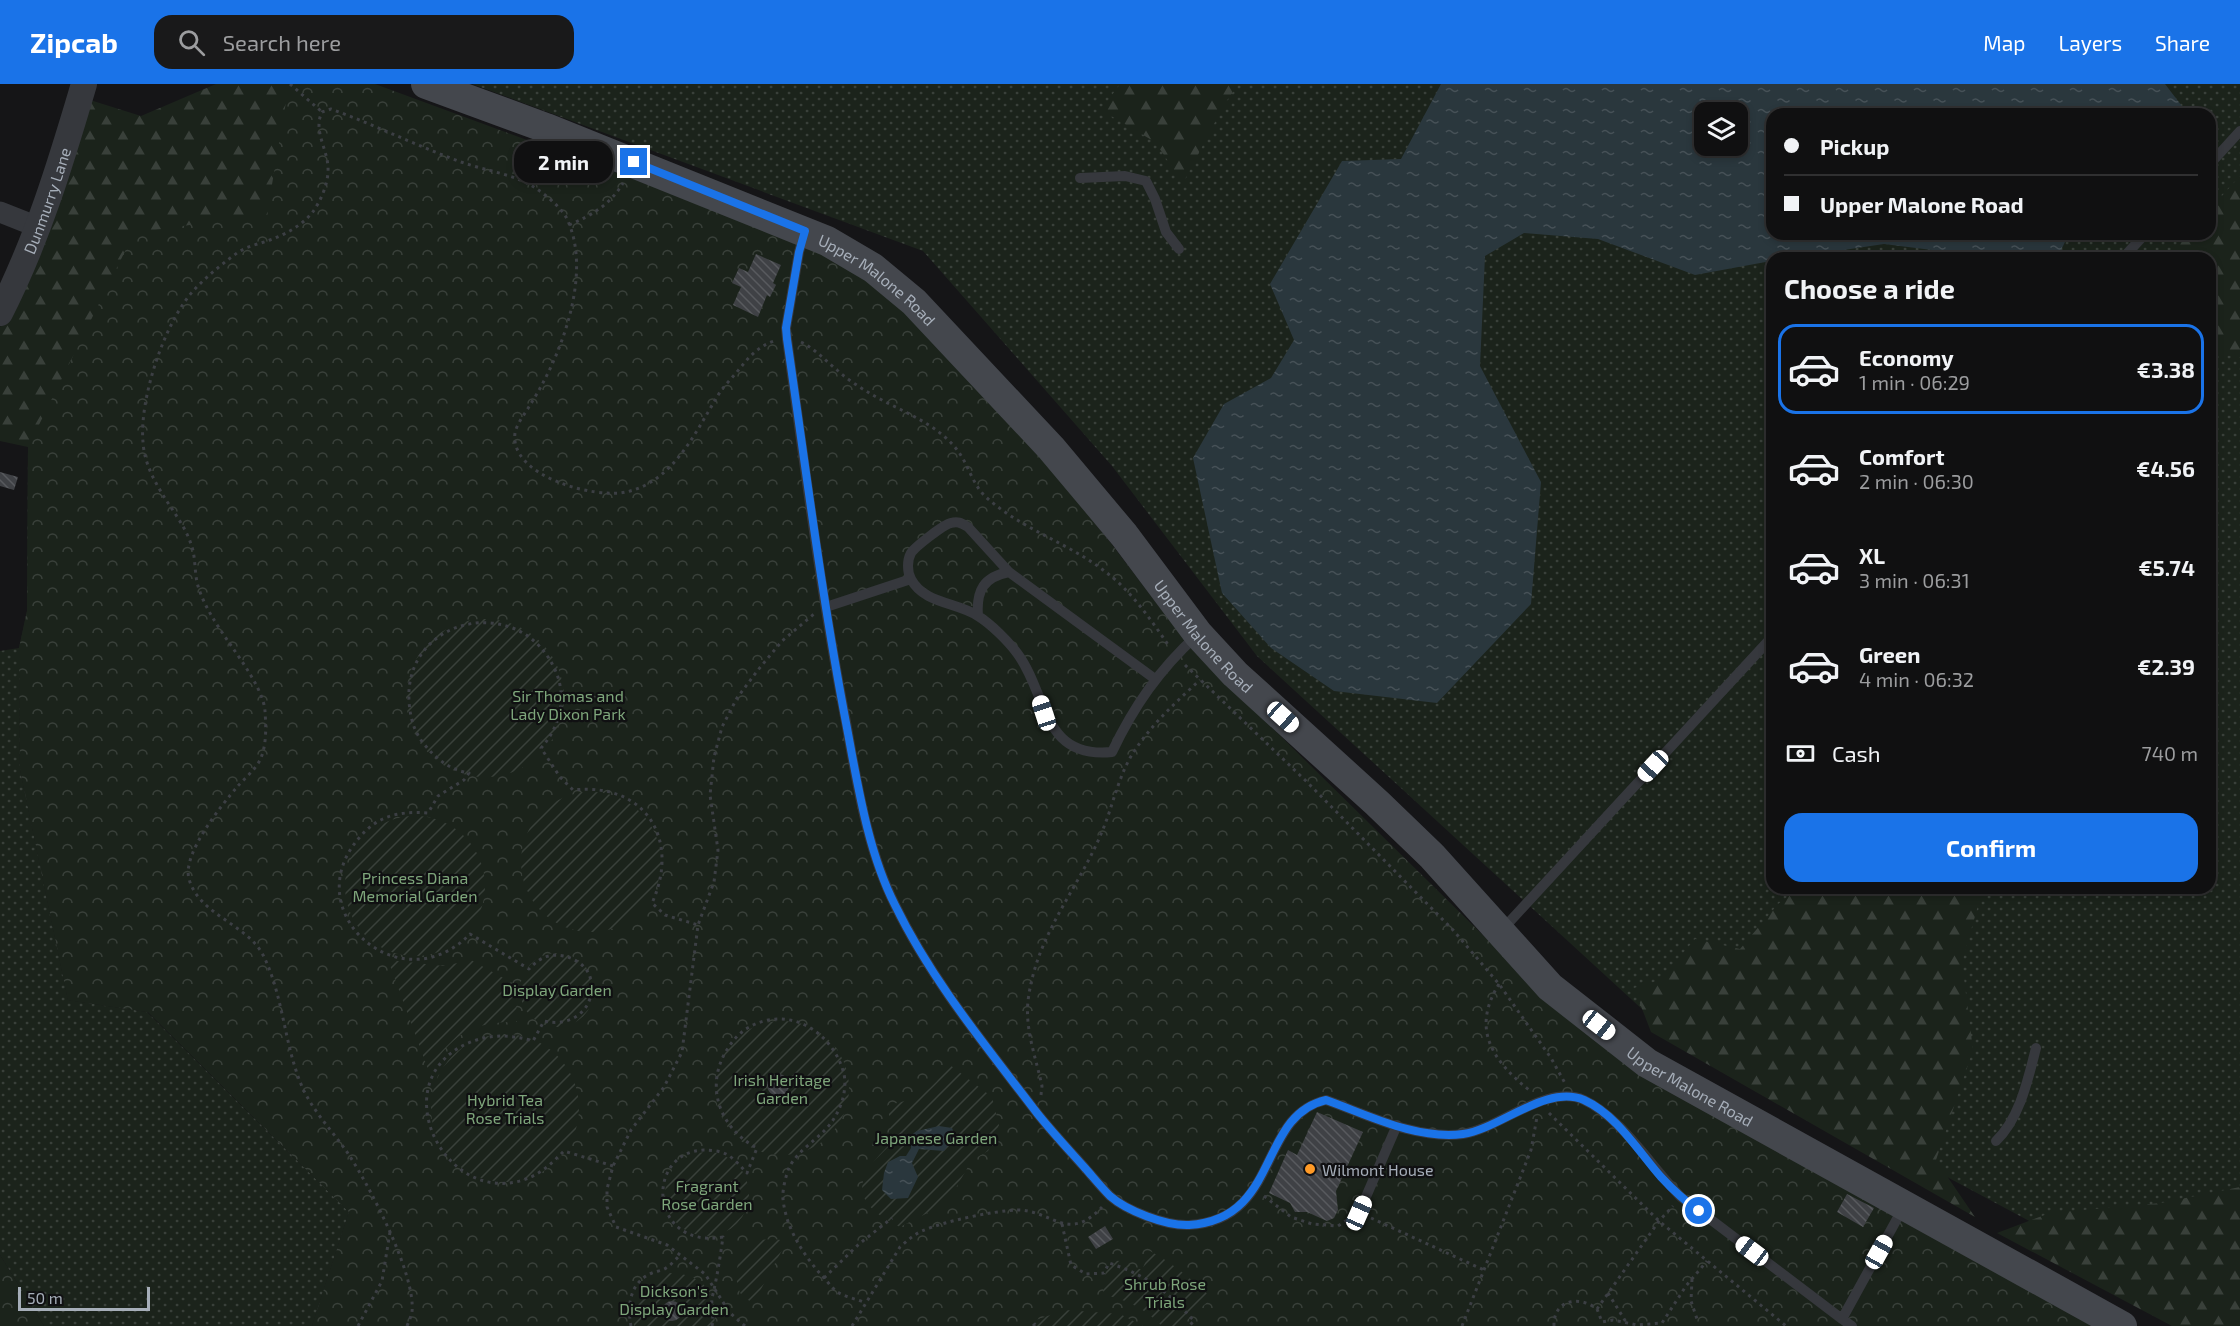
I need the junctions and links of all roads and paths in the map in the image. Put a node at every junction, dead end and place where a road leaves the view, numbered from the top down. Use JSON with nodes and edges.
{"nodes":[{"id":1,"x":84,"y":84,"type":"edge"},
{"id":2,"x":290,"y":84,"type":"edge"},
{"id":3,"x":426,"y":84,"type":"edge"},
{"id":4,"x":322,"y":112,"type":"junction"},
{"id":5,"x":2240,"y":131,"type":"edge"},
{"id":6,"x":2216,"y":157,"type":"edge"},
{"id":7,"x":634,"y":162,"type":"junction"},
{"id":8,"x":1080,"y":178,"type":"dead end"},
{"id":9,"x":0,"y":212,"type":"edge"},
{"id":10,"x":569,"y":225,"type":"junction"},
{"id":11,"x":39,"y":227,"type":"junction"},
{"id":12,"x":805,"y":231,"type":"junction"},
{"id":13,"x":2140,"y":240,"type":"edge"},
{"id":14,"x":1179,"y":249,"type":"dead end"},
{"id":15,"x":2128,"y":252,"type":"edge"},
{"id":16,"x":0,"y":313,"type":"edge"},
{"id":17,"x":787,"y":339,"type":"junction"},
{"id":18,"x":1010,"y":572,"type":"junction"},
{"id":19,"x":911,"y":579,"type":"junction"},
{"id":20,"x":826,"y":607,"type":"junction"},
{"id":21,"x":978,"y":616,"type":"junction"},
{"id":22,"x":1198,"y":634,"type":"junction"},
{"id":23,"x":1766,"y":644,"type":"edge"},
{"id":24,"x":1175,"y":656,"type":"junction"},
{"id":25,"x":1155,"y":679,"type":"junction"},
{"id":26,"x":1200,"y":680,"type":"junction"},
{"id":27,"x":698,"y":925,"type":"junction"},
{"id":28,"x":1500,"y":932,"type":"junction"},
{"id":29,"x":1499,"y":984,"type":"junction"},
{"id":30,"x":2036,"y":1048,"type":"dead end"},
{"id":31,"x":1572,"y":1097,"type":"junction"},
{"id":32,"x":1538,"y":1103,"type":"junction"},
{"id":33,"x":1037,"y":1113,"type":"junction"},
{"id":34,"x":1397,"y":1125,"type":"junction"},
{"id":35,"x":1996,"y":1141,"type":"dead end"},
{"id":36,"x":613,"y":1166,"type":"junction"},
{"id":37,"x":1254,"y":1189,"type":"junction"},
{"id":38,"x":1111,"y":1197,"type":"junction"},
{"id":39,"x":1681,"y":1197,"type":"junction"},
{"id":40,"x":1905,"y":1205,"type":"junction"},
{"id":41,"x":1359,"y":1213,"type":"junction"},
{"id":42,"x":892,"y":1218,"type":"dead end"},
{"id":43,"x":1659,"y":1221,"type":"junction"},
{"id":44,"x":1062,"y":1224,"type":"junction"},
{"id":45,"x":390,"y":1232,"type":"junction"},
{"id":46,"x":680,"y":1255,"type":"junction"},
{"id":47,"x":1707,"y":1261,"type":"junction"},
{"id":48,"x":1484,"y":1270,"type":"junction"},
{"id":49,"x":1693,"y":1277,"type":"junction"},
{"id":50,"x":824,"y":1278,"type":"junction"},
{"id":51,"x":716,"y":1291,"type":"junction"},
{"id":52,"x":1608,"y":1293,"type":"junction"},
{"id":53,"x":866,"y":1303,"type":"junction"},
{"id":54,"x":1597,"y":1309,"type":"junction"},
{"id":55,"x":1697,"y":1319,"type":"dead end"},
{"id":56,"x":1842,"y":1319,"type":"junction"},
{"id":57,"x":1627,"y":1323,"type":"junction"},
{"id":58,"x":1662,"y":1324,"type":"edge"},
{"id":59,"x":357,"y":1326,"type":"edge"},
{"id":60,"x":407,"y":1326,"type":"edge"},
{"id":61,"x":631,"y":1326,"type":"edge"},
{"id":62,"x":712,"y":1326,"type":"edge"},
{"id":63,"x":745,"y":1326,"type":"edge"},
{"id":64,"x":852,"y":1326,"type":"edge"},
{"id":65,"x":1189,"y":1326,"type":"edge"},
{"id":66,"x":1462,"y":1326,"type":"edge"},
{"id":67,"x":1554,"y":1326,"type":"edge"},
{"id":68,"x":1786,"y":1326,"type":"edge"},
{"id":69,"x":1852,"y":1326,"type":"edge"},
{"id":70,"x":2122,"y":1326,"type":"edge"}],
"edges":[{"from":1,"to":11,"type":"street","name":"Dunmurry Lane"},
{"from":2,"to":4,"type":"path"},
{"from":3,"to":7,"type":"main road","name":"Upper Malone Road"},
{"from":4,"to":10,"type":"path"},
{"from":4,"to":45,"type":"path"},
{"from":5,"to":6,"type":"lane"},
{"from":7,"to":10,"type":"path"},
{"from":7,"to":12,"type":"main road","name":"Upper Malone Road"},
{"from":8,"to":14,"type":"lane"},
{"from":9,"to":11,"type":"street"},
{"from":10,"to":17,"type":"path"},
{"from":11,"to":16,"type":"street","name":"Dunmurry Lane"},
{"from":12,"to":17,"type":"lane"},
{"from":12,"to":22,"type":"main road","name":"Upper Malone Road"},
{"from":13,"to":15,"type":"lane"},
{"from":17,"to":20,"type":"lane"},
{"from":17,"to":24,"type":"path"},
{"from":18,"to":19,"type":"lane"},
{"from":18,"to":21,"type":"lane"},
{"from":18,"to":25,"type":"lane"},
{"from":19,"to":20,"type":"lane"},
{"from":19,"to":21,"type":"lane"},
{"from":20,"to":27,"type":"path"},
{"from":20,"to":33,"type":"lane"},
{"from":21,"to":25,"type":"lane"},
{"from":22,"to":24,"type":"lane"},
{"from":22,"to":28,"type":"main road","name":"Upper Malone Road"},
{"from":23,"to":28,"type":"lane"},
{"from":24,"to":25,"type":"lane"},
{"from":24,"to":26,"type":"path"},
{"from":26,"to":29,"type":"path"},
{"from":26,"to":33,"type":"path"},
{"from":27,"to":36,"type":"path"},
{"from":27,"to":36,"type":"path"},
{"from":28,"to":40,"type":"main road","name":"Upper Malone Road"},
{"from":29,"to":31,"type":"path"},
{"from":29,"to":32,"type":"path"},
{"from":30,"to":35,"type":"lane"},
{"from":31,"to":32,"type":"lane"},
{"from":31,"to":39,"type":"lane"},
{"from":32,"to":34,"type":"lane"},
{"from":32,"to":43,"type":"path"},
{"from":32,"to":48,"type":"path"},
{"from":33,"to":38,"type":"lane"},
{"from":34,"to":37,"type":"lane"},
{"from":34,"to":41,"type":"lane"},
{"from":36,"to":46,"type":"path"},
{"from":37,"to":38,"type":"lane"},
{"from":37,"to":41,"type":"path"},
{"from":38,"to":44,"type":"path"},
{"from":39,"to":43,"type":"path"},
{"from":39,"to":56,"type":"lane"},
{"from":40,"to":56,"type":"lane"},
{"from":40,"to":70,"type":"main road","name":"Upper Malone Road"},
{"from":41,"to":48,"type":"path"},
{"from":42,"to":50,"type":"path"},
{"from":43,"to":47,"type":"path"},
{"from":43,"to":52,"type":"path"},
{"from":44,"to":53,"type":"path"},
{"from":44,"to":65,"type":"path"},
{"from":45,"to":59,"type":"path"},
{"from":45,"to":60,"type":"path"},
{"from":46,"to":51,"type":"path"},
{"from":46,"to":61,"type":"path"},
{"from":47,"to":49,"type":"path"},
{"from":47,"to":68,"type":"path"},
{"from":48,"to":66,"type":"path"},
{"from":49,"to":55,"type":"path"},
{"from":49,"to":58,"type":"path"},
{"from":50,"to":51,"type":"path"},
{"from":50,"to":53,"type":"path"},
{"from":51,"to":62,"type":"path"},
{"from":51,"to":63,"type":"path"},
{"from":52,"to":54,"type":"path"},
{"from":52,"to":57,"type":"path"},
{"from":53,"to":64,"type":"path"},
{"from":54,"to":57,"type":"path"},
{"from":54,"to":67,"type":"path"},
{"from":56,"to":69,"type":"lane"},
{"from":57,"to":58,"type":"path"}]}
